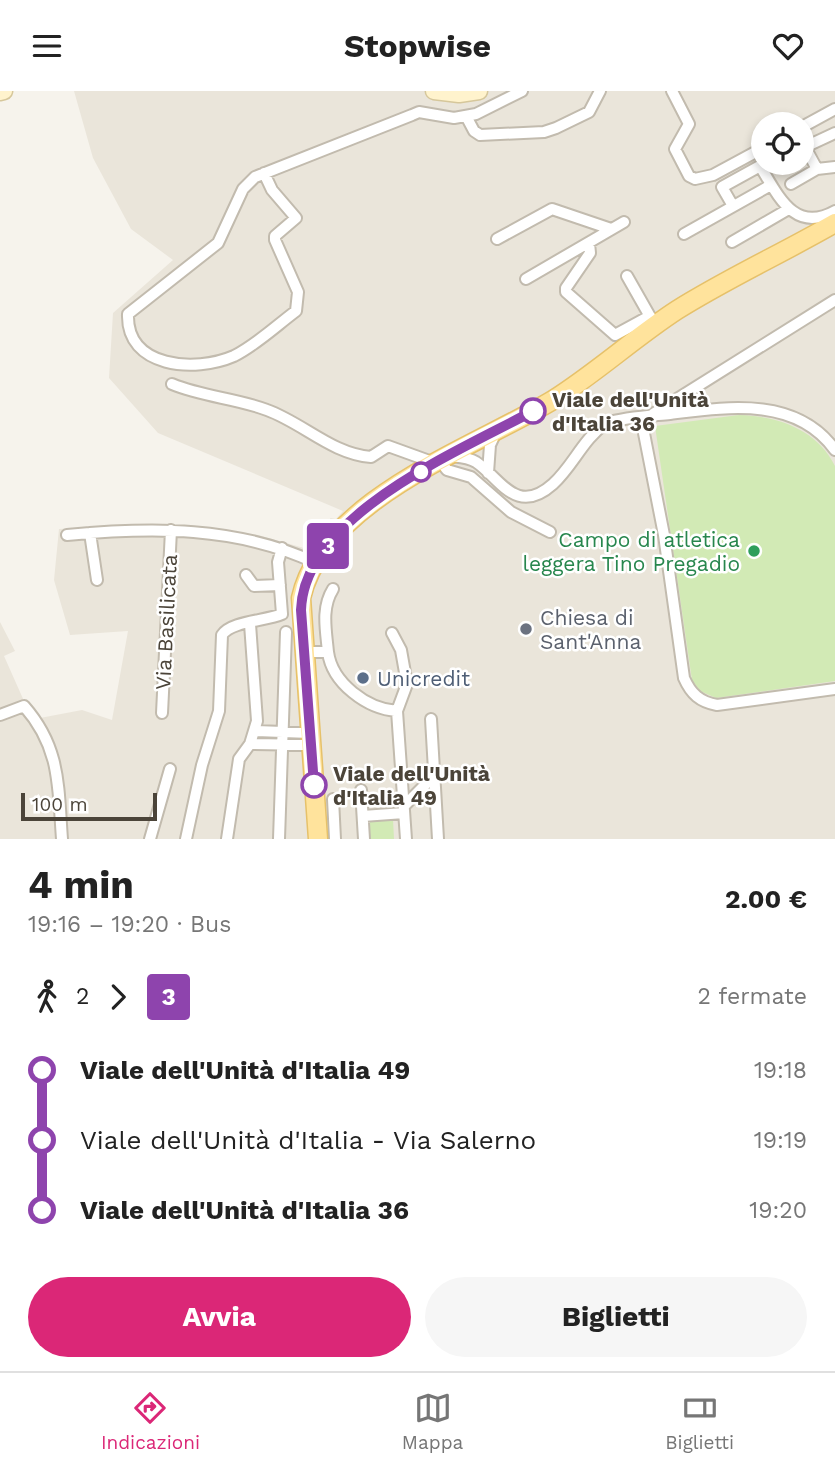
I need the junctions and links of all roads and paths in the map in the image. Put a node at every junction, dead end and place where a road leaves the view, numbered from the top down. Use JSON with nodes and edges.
{"nodes":[{"id":1,"x":434,"y":91,"type":"edge"},
{"id":2,"x":479,"y":91,"type":"edge"},
{"id":3,"x":522,"y":91,"type":"edge"},
{"id":4,"x":600,"y":91,"type":"edge"},
{"id":5,"x":672,"y":91,"type":"edge"},
{"id":6,"x":835,"y":109,"type":"edge"},
{"id":7,"x":466,"y":116,"type":"junction"},
{"id":8,"x":814,"y":120,"type":"edge"},
{"id":9,"x":835,"y":133,"type":"edge"},
{"id":10,"x":751,"y":154,"type":"edge"},
{"id":11,"x":835,"y":167,"type":"edge"},
{"id":12,"x":817,"y":169,"type":"junction"},
{"id":13,"x":264,"y":173,"type":"junction"},
{"id":14,"x":791,"y":184,"type":"dead end"},
{"id":15,"x":771,"y":185,"type":"junction"},
{"id":16,"x":733,"y":206,"type":"junction"},
{"id":17,"x":787,"y":210,"type":"junction"},
{"id":18,"x":835,"y":211,"type":"edge"},
{"id":19,"x":624,"y":222,"type":"dead end"},
{"id":20,"x":835,"y":223,"type":"edge"},
{"id":21,"x":611,"y":229,"type":"junction"},
{"id":22,"x":684,"y":234,"type":"dead end"},
{"id":23,"x":497,"y":239,"type":"dead end"},
{"id":24,"x":732,"y":242,"type":"dead end"},
{"id":25,"x":589,"y":243,"type":"junction"},
{"id":26,"x":627,"y":276,"type":"dead end"},
{"id":27,"x":526,"y":279,"type":"dead end"},
{"id":28,"x":835,"y":300,"type":"edge"},
{"id":29,"x":652,"y":321,"type":"junction"},
{"id":30,"x":172,"y":384,"type":"dead end"},
{"id":31,"x":646,"y":417,"type":"junction"},
{"id":32,"x":478,"y":450,"type":"junction"},
{"id":33,"x":835,"y":450,"type":"edge"},
{"id":34,"x":441,"y":460,"type":"junction"},
{"id":35,"x":171,"y":530,"type":"junction"},
{"id":36,"x":550,"y":532,"type":"dead end"},
{"id":37,"x":90,"y":533,"type":"junction"},
{"id":38,"x":67,"y":535,"type":"dead end"},
{"id":39,"x":282,"y":548,"type":"junction"},
{"id":40,"x":316,"y":563,"type":"junction"},
{"id":41,"x":246,"y":575,"type":"dead end"},
{"id":42,"x":97,"y":580,"type":"dead end"},
{"id":43,"x":280,"y":585,"type":"junction"},
{"id":44,"x":333,"y":589,"type":"dead end"},
{"id":45,"x":250,"y":624,"type":"junction"},
{"id":46,"x":286,"y":632,"type":"dead end"},
{"id":47,"x":392,"y":633,"type":"dead end"},
{"id":48,"x":303,"y":652,"type":"junction"},
{"id":49,"x":328,"y":652,"type":"junction"},
{"id":50,"x":835,"y":689,"type":"edge"},
{"id":51,"x":397,"y":712,"type":"junction"},
{"id":52,"x":162,"y":713,"type":"dead end"},
{"id":53,"x":0,"y":715,"type":"edge"},
{"id":54,"x":430,"y":719,"type":"dead end"},
{"id":55,"x":256,"y":731,"type":"junction"},
{"id":56,"x":283,"y":732,"type":"junction"},
{"id":57,"x":310,"y":739,"type":"junction"},
{"id":58,"x":250,"y":744,"type":"junction"},
{"id":59,"x":284,"y":745,"type":"junction"},
{"id":60,"x":170,"y":769,"type":"dead end"},
{"id":61,"x":434,"y":776,"type":"junction"},
{"id":62,"x":361,"y":790,"type":"dead end"},
{"id":63,"x":333,"y":799,"type":"dead end"},
{"id":64,"x":404,"y":809,"type":"junction"},
{"id":65,"x":363,"y":815,"type":"junction"},
{"id":66,"x":62,"y":839,"type":"edge"},
{"id":67,"x":150,"y":839,"type":"edge"},
{"id":68,"x":186,"y":839,"type":"edge"},
{"id":69,"x":227,"y":839,"type":"edge"},
{"id":70,"x":279,"y":839,"type":"edge"},
{"id":71,"x":318,"y":839,"type":"edge"},
{"id":72,"x":335,"y":839,"type":"edge"},
{"id":73,"x":364,"y":839,"type":"edge"},
{"id":74,"x":406,"y":839,"type":"edge"},
{"id":75,"x":438,"y":839,"type":"edge"}],
"edges":[{"from":1,"to":2,"type":"main road"},
{"from":3,"to":7,"type":"street"},
{"from":4,"to":7,"type":"street"},
{"from":5,"to":10,"type":"street"},
{"from":6,"to":8,"type":"street"},
{"from":7,"to":13,"type":"street"},
{"from":9,"to":12,"type":"street"},
{"from":11,"to":12,"type":"street"},
{"from":12,"to":14,"type":"street"},
{"from":13,"to":13,"type":"street"},
{"from":15,"to":16,"type":"street"},
{"from":15,"to":16,"type":"street"},
{"from":15,"to":17,"type":"street"},
{"from":16,"to":22,"type":"street"},
{"from":17,"to":18,"type":"street"},
{"from":17,"to":24,"type":"street"},
{"from":19,"to":21,"type":"street"},
{"from":20,"to":29,"type":"main road"},
{"from":21,"to":23,"type":"street"},
{"from":21,"to":25,"type":"street"},
{"from":25,"to":27,"type":"street"},
{"from":25,"to":29,"type":"street"},
{"from":26,"to":29,"type":"street"},
{"from":28,"to":31,"type":"street"},
{"from":29,"to":32,"type":"main road"},
{"from":30,"to":34,"type":"street"},
{"from":31,"to":32,"type":"street"},
{"from":31,"to":33,"type":"street"},
{"from":31,"to":50,"type":"street"},
{"from":32,"to":34,"type":"main road"},
{"from":34,"to":36,"type":"street"},
{"from":34,"to":40,"type":"main road"},
{"from":35,"to":37,"type":"street","name":"Via Basilicata"},
{"from":35,"to":39,"type":"street","name":"Via Basilicata"},
{"from":35,"to":52,"type":"street","name":"Via Basilicata"},
{"from":37,"to":38,"type":"street","name":"Via Basilicata"},
{"from":37,"to":42,"type":"street"},
{"from":39,"to":40,"type":"street","name":"Via Basilicata"},
{"from":39,"to":43,"type":"street"},
{"from":40,"to":48,"type":"main road"},
{"from":41,"to":43,"type":"street"},
{"from":43,"to":45,"type":"street"},
{"from":44,"to":49,"type":"street"},
{"from":45,"to":55,"type":"street"},
{"from":45,"to":68,"type":"street"},
{"from":46,"to":56,"type":"street"},
{"from":47,"to":51,"type":"street"},
{"from":48,"to":49,"type":"street"},
{"from":48,"to":57,"type":"main road"},
{"from":49,"to":51,"type":"street"},
{"from":51,"to":64,"type":"street"},
{"from":53,"to":66,"type":"street"},
{"from":54,"to":61,"type":"street"},
{"from":55,"to":56,"type":"street"},
{"from":55,"to":58,"type":"street"},
{"from":56,"to":57,"type":"street"},
{"from":56,"to":59,"type":"street"},
{"from":57,"to":59,"type":"street"},
{"from":57,"to":71,"type":"main road"},
{"from":58,"to":59,"type":"street"},
{"from":58,"to":69,"type":"street"},
{"from":59,"to":70,"type":"street"},
{"from":60,"to":67,"type":"street"},
{"from":61,"to":64,"type":"street"},
{"from":61,"to":75,"type":"street"},
{"from":62,"to":65,"type":"street"},
{"from":63,"to":72,"type":"street"},
{"from":64,"to":65,"type":"street"},
{"from":64,"to":74,"type":"street"},
{"from":65,"to":73,"type":"street"}]}
